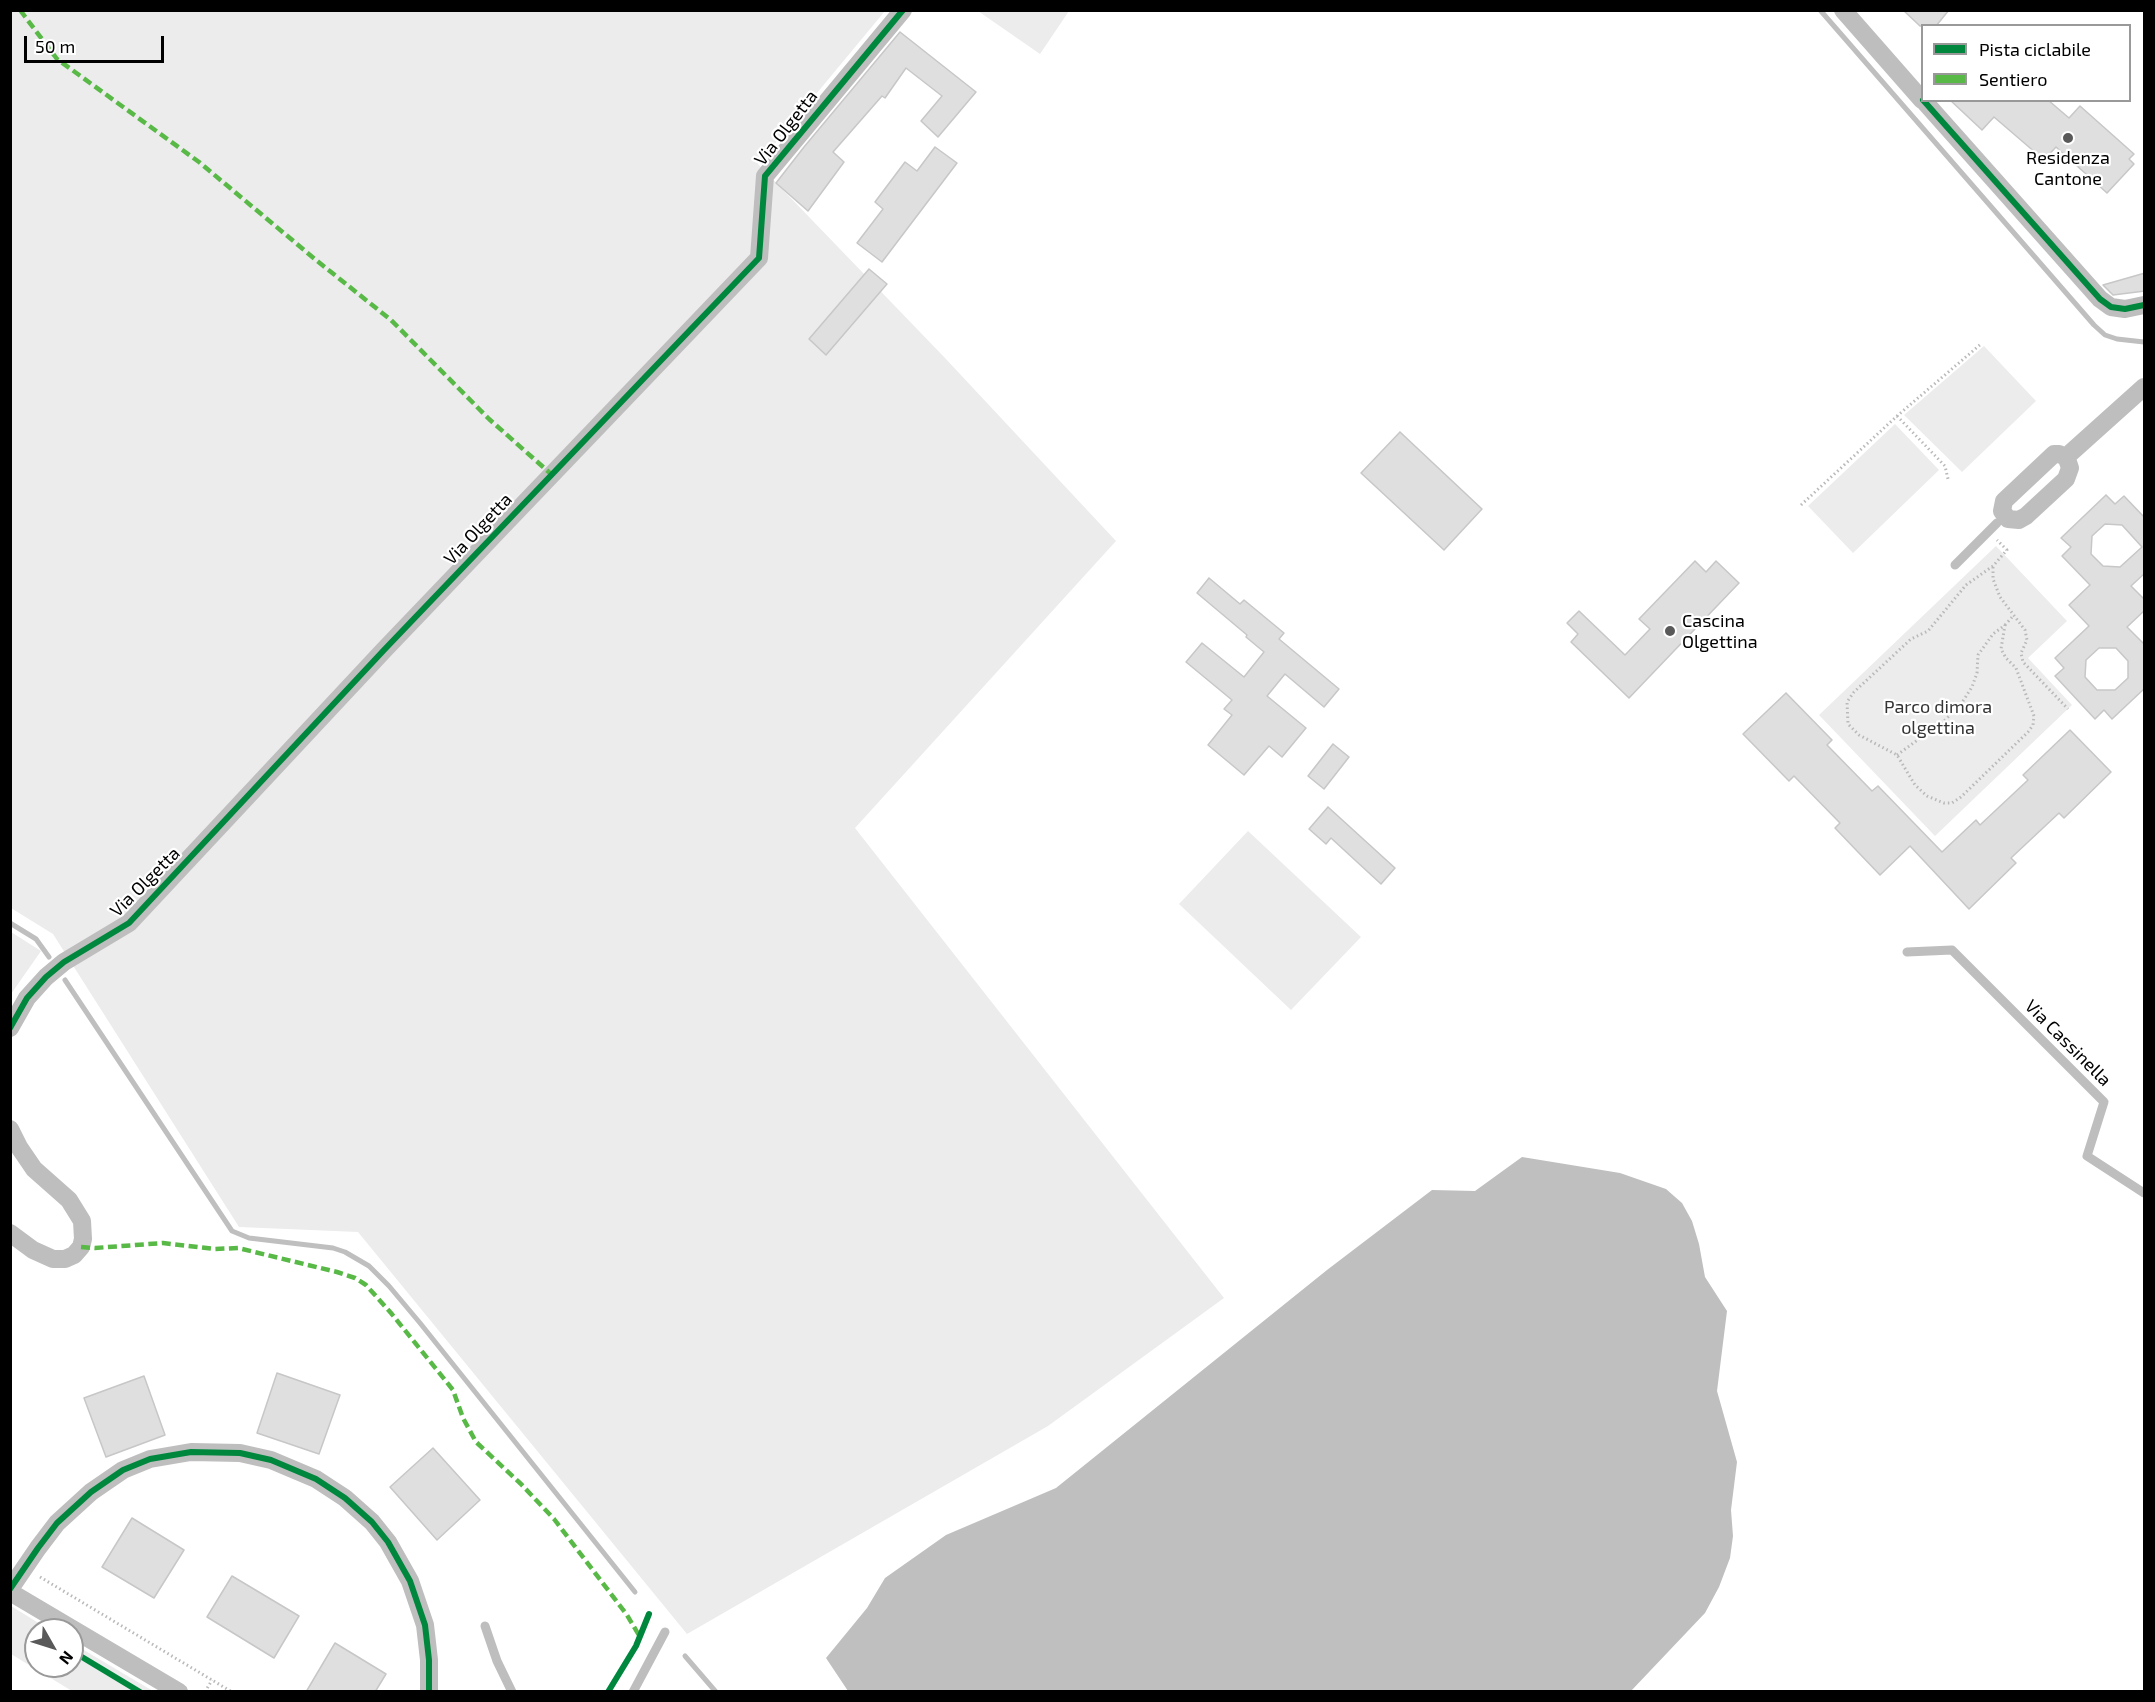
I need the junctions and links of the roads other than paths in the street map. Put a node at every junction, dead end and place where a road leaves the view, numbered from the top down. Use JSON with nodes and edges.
{"nodes":[{"id":1,"x":903,"y":10,"type":"edge"},
{"id":2,"x":1843,"y":10,"type":"edge"},
{"id":3,"x":1921,"y":98,"type":"edge"},
{"id":4,"x":1925,"y":102,"type":"edge"},
{"id":5,"x":2145,"y":305,"type":"edge"},
{"id":6,"x":2145,"y":387,"type":"edge"},
{"id":7,"x":2066,"y":457,"type":"dead end"},
{"id":8,"x":1997,"y":523,"type":"dead end"},
{"id":9,"x":1954,"y":565,"type":"dead end"},
{"id":10,"x":1908,"y":952,"type":"dead end"},
{"id":11,"x":10,"y":1028,"type":"edge"},
{"id":12,"x":10,"y":1129,"type":"edge"},
{"id":13,"x":2145,"y":1193,"type":"edge"},
{"id":14,"x":10,"y":1233,"type":"edge"},
{"id":15,"x":10,"y":1591,"type":"edge"},
{"id":16,"x":485,"y":1626,"type":"dead end"},
{"id":17,"x":665,"y":1632,"type":"dead end"},
{"id":18,"x":179,"y":1692,"type":"edge"},
{"id":19,"x":429,"y":1692,"type":"edge"},
{"id":20,"x":512,"y":1692,"type":"edge"},
{"id":21,"x":633,"y":1692,"type":"edge"}],
"edges":[{"from":1,"to":11,"type":"street","name":"Via Olgetta"},
{"from":2,"to":3,"type":"street"},
{"from":4,"to":5,"type":"street"},
{"from":6,"to":7,"type":"street"},
{"from":8,"to":9,"type":"lane"},
{"from":10,"to":13,"type":"lane","name":"Via Cassinella"},
{"from":12,"to":14,"type":"street"},
{"from":15,"to":18,"type":"street"},
{"from":15,"to":19,"type":"street"},
{"from":16,"to":20,"type":"lane"},
{"from":17,"to":21,"type":"lane"}]}
